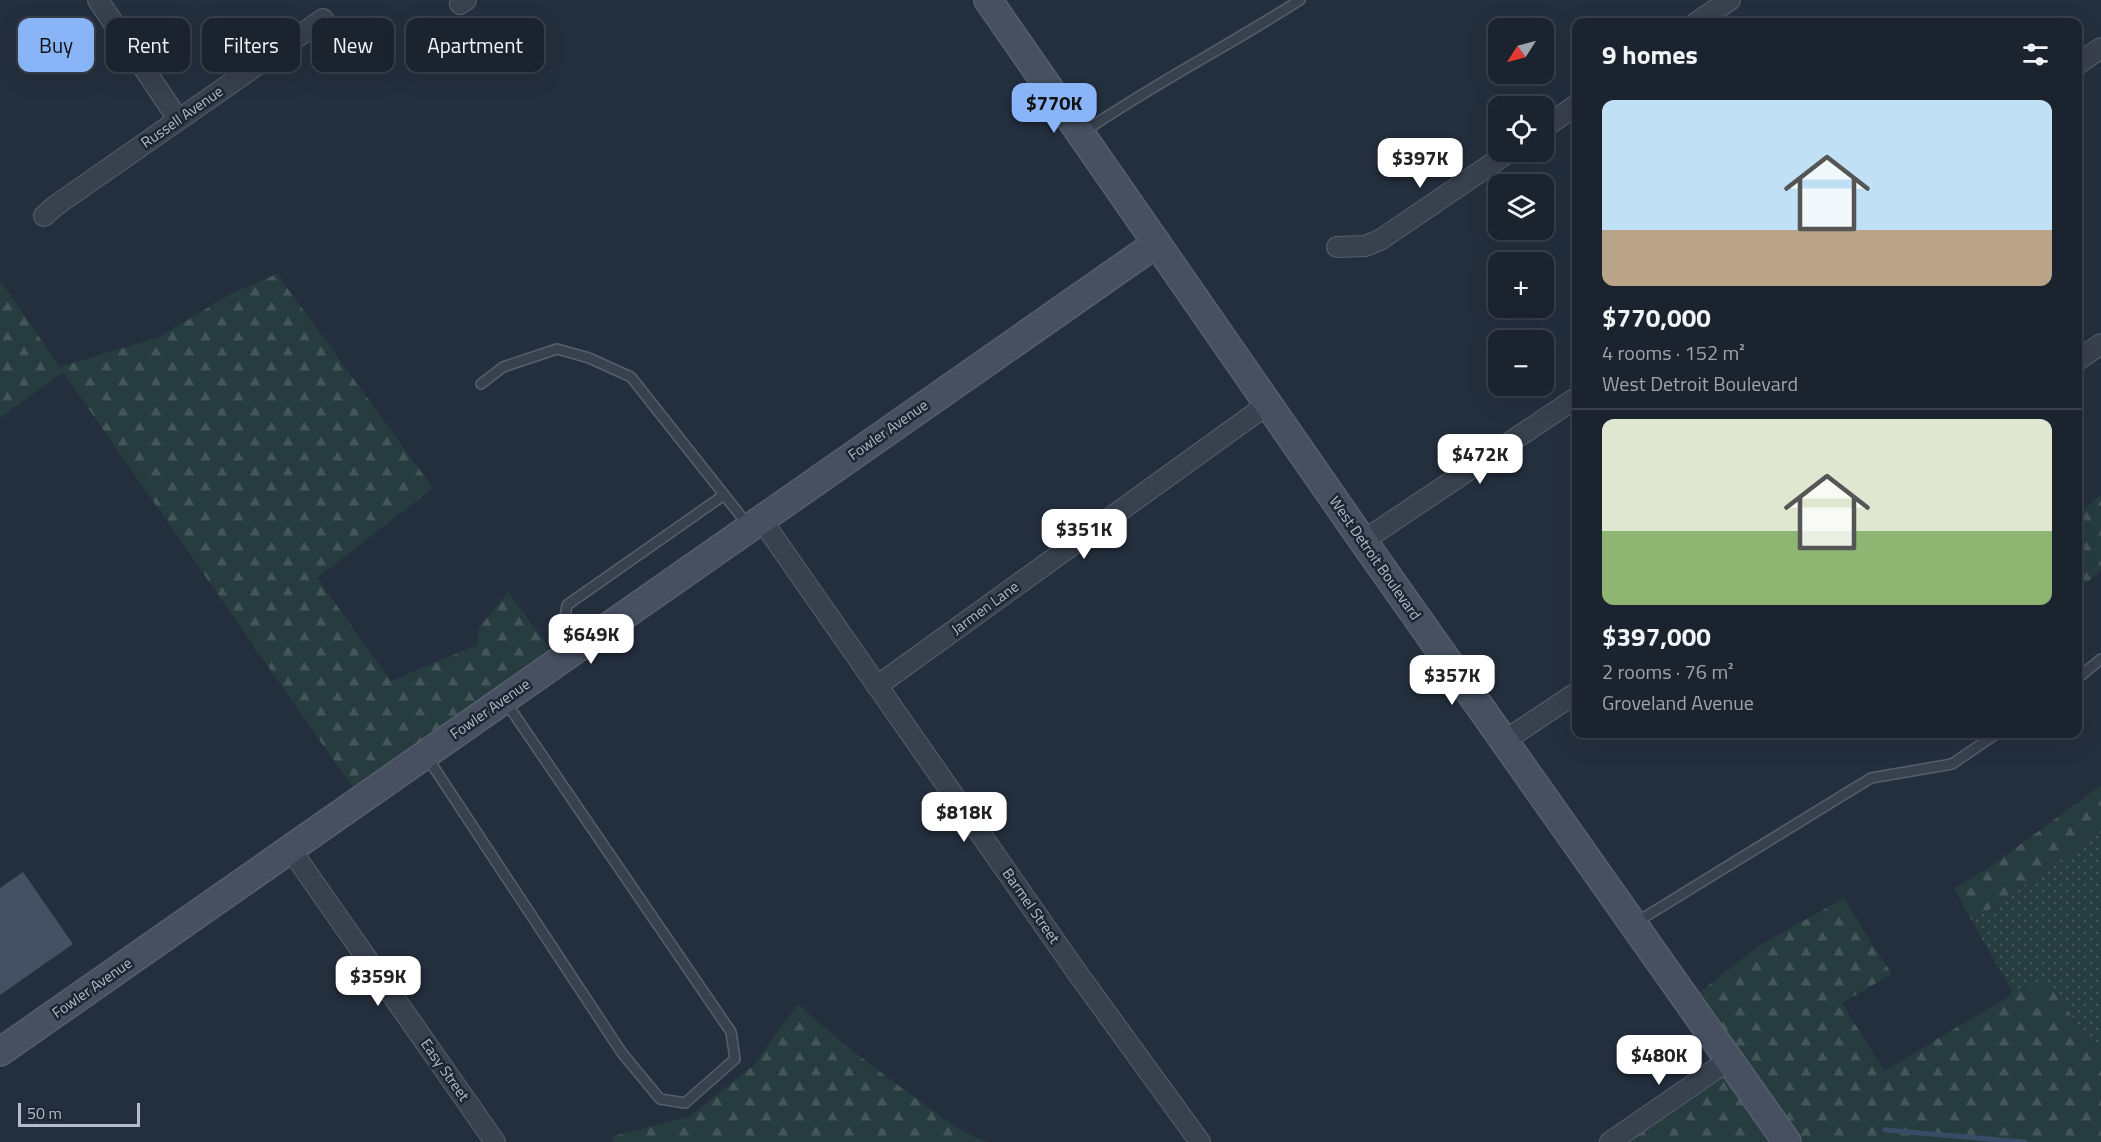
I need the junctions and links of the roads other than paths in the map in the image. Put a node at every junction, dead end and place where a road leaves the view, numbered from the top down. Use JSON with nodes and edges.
{"nodes":[{"id":1,"x":98,"y":0,"type":"edge"},
{"id":2,"x":988,"y":0,"type":"edge"},
{"id":3,"x":1300,"y":0,"type":"edge"},
{"id":4,"x":1730,"y":0,"type":"edge"},
{"id":5,"x":1703,"y":18,"type":"edge"},
{"id":6,"x":312,"y":26,"type":"edge"},
{"id":7,"x":2101,"y":48,"type":"edge"},
{"id":8,"x":2082,"y":61,"type":"edge"},
{"id":9,"x":1572,"y":108,"type":"edge"},
{"id":10,"x":178,"y":119,"type":"junction"},
{"id":11,"x":1554,"y":121,"type":"edge"},
{"id":12,"x":1081,"y":134,"type":"junction"},
{"id":13,"x":1494,"y":162,"type":"edge"},
{"id":14,"x":44,"y":216,"type":"dead end"},
{"id":15,"x":1157,"y":243,"type":"junction"},
{"id":16,"x":1337,"y":247,"type":"dead end"},
{"id":17,"x":2101,"y":344,"type":"edge"},
{"id":18,"x":2082,"y":357,"type":"edge"},
{"id":19,"x":481,"y":384,"type":"dead end"},
{"id":20,"x":1572,"y":401,"type":"edge"},
{"id":21,"x":1269,"y":404,"type":"junction"},
{"id":22,"x":724,"y":495,"type":"junction"},
{"id":23,"x":755,"y":523,"type":"junction"},
{"id":24,"x":1363,"y":541,"type":"junction"},
{"id":25,"x":583,"y":644,"type":"junction"},
{"id":26,"x":2101,"y":659,"type":"edge"},
{"id":27,"x":2082,"y":675,"type":"edge"},
{"id":28,"x":877,"y":686,"type":"junction"},
{"id":29,"x":1572,"y":696,"type":"edge"},
{"id":30,"x":504,"y":699,"type":"junction"},
{"id":31,"x":1990,"y":738,"type":"edge"},
{"id":32,"x":1504,"y":741,"type":"junction"},
{"id":33,"x":425,"y":754,"type":"junction"},
{"id":34,"x":291,"y":850,"type":"junction"},
{"id":35,"x":1633,"y":924,"type":"junction"},
{"id":36,"x":1,"y":1049,"type":"edge"},
{"id":37,"x":1729,"y":1060,"type":"junction"},
{"id":38,"x":495,"y":1142,"type":"edge"},
{"id":39,"x":1200,"y":1142,"type":"edge"},
{"id":40,"x":1610,"y":1142,"type":"edge"},
{"id":41,"x":1786,"y":1142,"type":"edge"}],
"edges":[{"from":1,"to":10,"type":"street"},
{"from":2,"to":12,"type":"street","name":"West Detroit Boulevard"},
{"from":3,"to":12,"type":"lane"},
{"from":4,"to":5,"type":"street"},
{"from":6,"to":10,"type":"street","name":"Russell Avenue"},
{"from":7,"to":8,"type":"street"},
{"from":9,"to":11,"type":"street"},
{"from":10,"to":14,"type":"street","name":"Russell Avenue"},
{"from":12,"to":15,"type":"street","name":"West Detroit Boulevard"},
{"from":13,"to":16,"type":"street"},
{"from":15,"to":21,"type":"street","name":"West Detroit Boulevard"},
{"from":15,"to":23,"type":"street","name":"Fowler Avenue"},
{"from":17,"to":18,"type":"street"},
{"from":19,"to":22,"type":"lane"},
{"from":20,"to":24,"type":"street"},
{"from":21,"to":24,"type":"street","name":"West Detroit Boulevard"},
{"from":21,"to":28,"type":"street","name":"Jarmen Lane"},
{"from":22,"to":23,"type":"lane"},
{"from":22,"to":25,"type":"lane"},
{"from":23,"to":25,"type":"street","name":"Fowler Avenue"},
{"from":23,"to":28,"type":"street","name":"Barmel Street"},
{"from":24,"to":32,"type":"street","name":"West Detroit Boulevard"},
{"from":25,"to":30,"type":"street","name":"Fowler Avenue"},
{"from":26,"to":27,"type":"lane"},
{"from":28,"to":39,"type":"street","name":"Barmel Street"},
{"from":29,"to":32,"type":"street"},
{"from":30,"to":33,"type":"street","name":"Fowler Avenue"},
{"from":30,"to":33,"type":"lane"},
{"from":31,"to":35,"type":"lane"},
{"from":32,"to":35,"type":"street","name":"West Detroit Boulevard"},
{"from":33,"to":34,"type":"street","name":"Fowler Avenue"},
{"from":34,"to":36,"type":"street","name":"Fowler Avenue"},
{"from":34,"to":38,"type":"street","name":"Easy Street"},
{"from":35,"to":37,"type":"street","name":"West Detroit Boulevard"},
{"from":37,"to":40,"type":"street"},
{"from":37,"to":41,"type":"street","name":"West Detroit Boulevard"}]}
